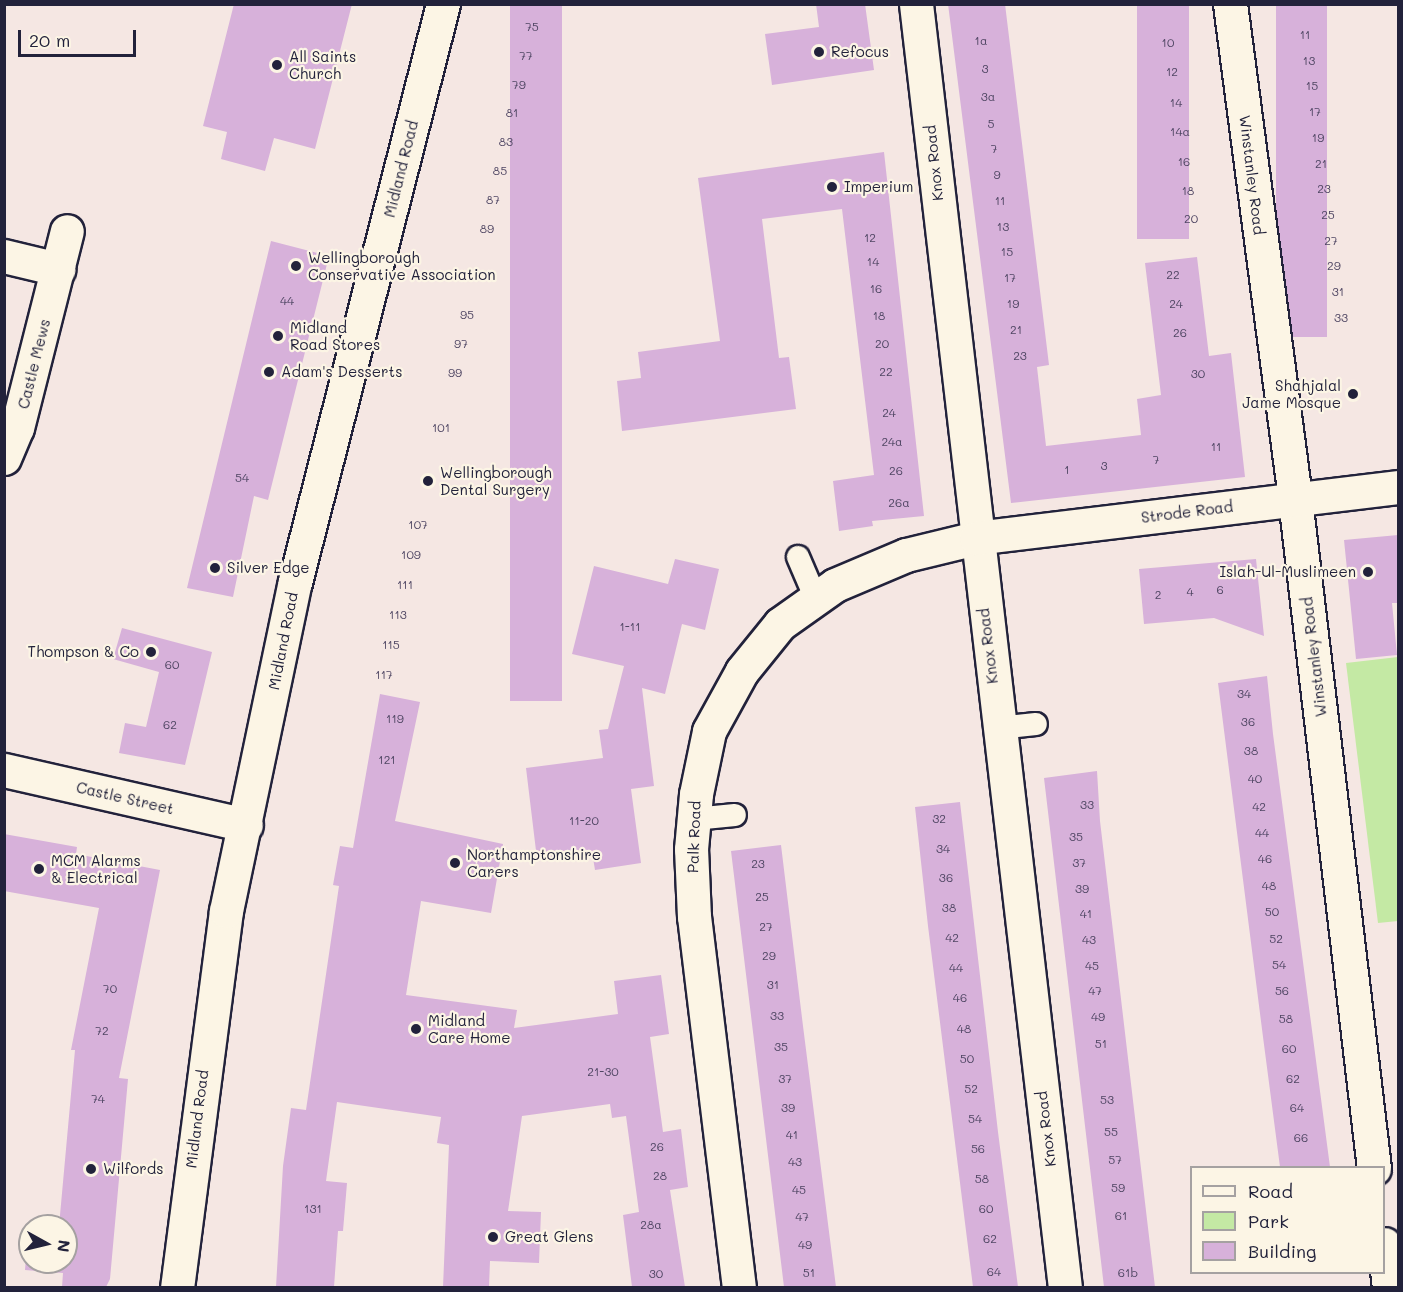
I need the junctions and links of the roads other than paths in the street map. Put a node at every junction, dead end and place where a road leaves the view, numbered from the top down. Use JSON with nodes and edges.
{"nodes":[{"id":1,"x":443,"y":4,"type":"edge"},
{"id":2,"x":916,"y":4,"type":"edge"},
{"id":3,"x":1230,"y":4,"type":"edge"},
{"id":4,"x":68,"y":231,"type":"dead end"},
{"id":5,"x":4,"y":256,"type":"edge"},
{"id":6,"x":58,"y":269,"type":"junction"},
{"id":7,"x":4,"y":458,"type":"edge"},
{"id":8,"x":1398,"y":487,"type":"edge"},
{"id":9,"x":1295,"y":499,"type":"junction"},
{"id":10,"x":976,"y":538,"type":"junction"},
{"id":11,"x":798,"y":557,"type":"dead end"},
{"id":12,"x":816,"y":599,"type":"junction"},
{"id":13,"x":1036,"y":724,"type":"dead end"},
{"id":14,"x":998,"y":728,"type":"junction"},
{"id":15,"x":4,"y":770,"type":"edge"},
{"id":16,"x":735,"y":815,"type":"dead end"},
{"id":17,"x":694,"y":819,"type":"junction"},
{"id":18,"x":246,"y":825,"type":"junction"},
{"id":19,"x":1374,"y":1166,"type":"edge"},
{"id":20,"x":1385,"y":1258,"type":"edge"},
{"id":21,"x":177,"y":1287,"type":"edge"},
{"id":22,"x":739,"y":1287,"type":"edge"},
{"id":23,"x":1065,"y":1287,"type":"edge"},
{"id":24,"x":1389,"y":1287,"type":"edge"}],
"edges":[{"from":1,"to":18,"type":"street","name":"Midland Road"},
{"from":2,"to":10,"type":"street","name":"Knox Road"},
{"from":3,"to":9,"type":"street","name":"Winstanley Road"},
{"from":4,"to":6,"type":"street","name":"Castle Mews"},
{"from":5,"to":6,"type":"street"},
{"from":6,"to":7,"type":"street","name":"Castle Mews"},
{"from":8,"to":9,"type":"street","name":"Strode Road"},
{"from":9,"to":10,"type":"street","name":"Strode Road"},
{"from":9,"to":19,"type":"street","name":"Winstanley Road"},
{"from":10,"to":12,"type":"street","name":"Palk Road"},
{"from":10,"to":14,"type":"street","name":"Knox Road"},
{"from":11,"to":12,"type":"lane"},
{"from":12,"to":17,"type":"street","name":"Palk Road"},
{"from":13,"to":14,"type":"lane"},
{"from":14,"to":23,"type":"street","name":"Knox Road"},
{"from":15,"to":18,"type":"street","name":"Castle Street"},
{"from":16,"to":17,"type":"lane"},
{"from":17,"to":22,"type":"street","name":"Palk Road"},
{"from":18,"to":21,"type":"street","name":"Midland Road"},
{"from":20,"to":24,"type":"street"}]}
